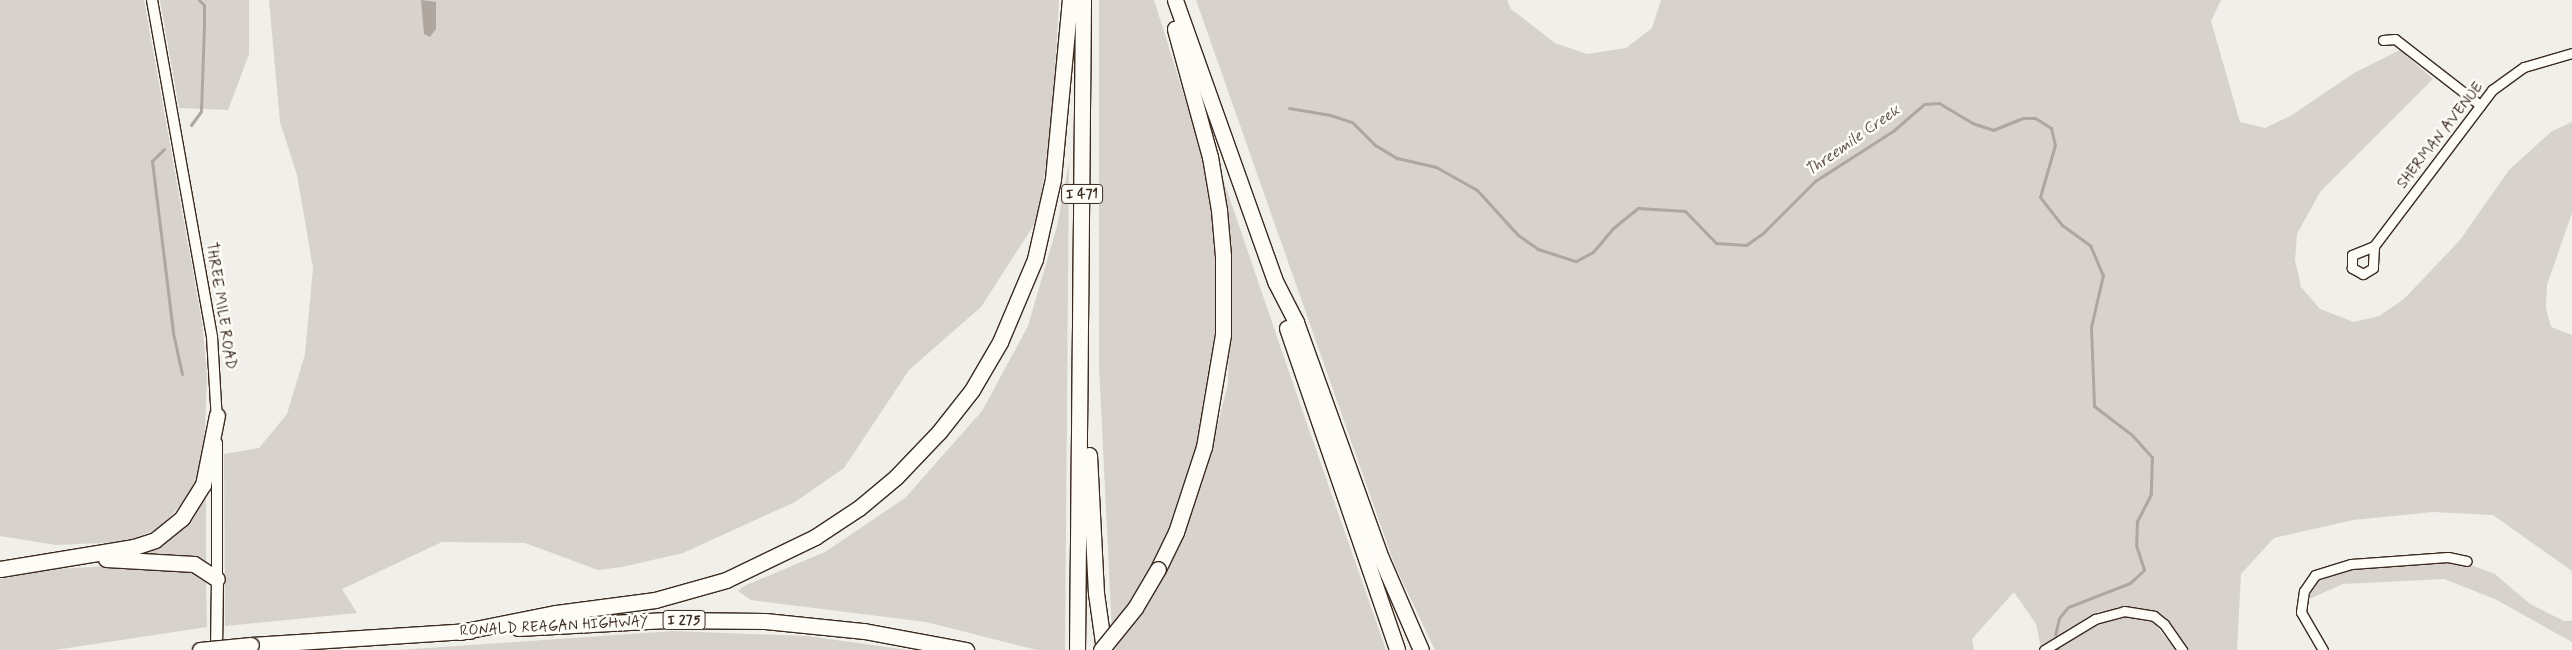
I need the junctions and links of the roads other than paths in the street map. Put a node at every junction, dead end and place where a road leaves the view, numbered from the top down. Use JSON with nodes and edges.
{"nodes":[{"id":1,"x":152,"y":0,"type":"edge"},
{"id":2,"x":1070,"y":0,"type":"edge"},
{"id":3,"x":1083,"y":0,"type":"edge"},
{"id":4,"x":1168,"y":0,"type":"edge"},
{"id":5,"x":1175,"y":0,"type":"edge"},
{"id":6,"x":2383,"y":40,"type":"dead end"},
{"id":7,"x":2572,"y":53,"type":"edge"},
{"id":8,"x":2480,"y":105,"type":"junction"},
{"id":9,"x":2374,"y":246,"type":"dead end"},
{"id":10,"x":1276,"y":283,"type":"junction"},
{"id":11,"x":1081,"y":389,"type":"junction"},
{"id":12,"x":217,"y":415,"type":"junction"},
{"id":13,"x":70,"y":557,"type":"junction"},
{"id":14,"x":2467,"y":561,"type":"dead end"},
{"id":15,"x":0,"y":570,"type":"edge"},
{"id":16,"x":216,"y":579,"type":"junction"},
{"id":17,"x":460,"y":632,"type":"junction"},
{"id":18,"x":200,"y":650,"type":"edge"},
{"id":19,"x":216,"y":650,"type":"edge"},
{"id":20,"x":966,"y":650,"type":"edge"},
{"id":21,"x":1077,"y":650,"type":"edge"},
{"id":22,"x":1102,"y":650,"type":"edge"},
{"id":23,"x":1397,"y":650,"type":"edge"},
{"id":24,"x":1421,"y":650,"type":"edge"},
{"id":25,"x":2044,"y":650,"type":"edge"},
{"id":26,"x":2182,"y":650,"type":"edge"},
{"id":27,"x":2323,"y":650,"type":"edge"}],
"edges":[{"from":1,"to":12,"type":"street","name":"THREE MILE ROAD"},
{"from":2,"to":17,"type":"highway"},
{"from":3,"to":11,"type":"highway","number":"I 471"},
{"from":4,"to":22,"type":"highway","bridge":true},
{"from":5,"to":10,"type":"highway"},
{"from":6,"to":8,"type":"street"},
{"from":7,"to":8,"type":"street","name":"SHERMAN AVENUE"},
{"from":8,"to":9,"type":"street","name":"SHERMAN AVENUE"},
{"from":10,"to":23,"type":"highway"},
{"from":10,"to":24,"type":"highway"},
{"from":11,"to":21,"type":"highway"},
{"from":11,"to":22,"type":"highway"},
{"from":12,"to":13,"type":"highway"},
{"from":12,"to":16,"type":"street","name":"THREE MILE ROAD"},
{"from":13,"to":15,"type":"highway"},
{"from":13,"to":16,"type":"highway"},
{"from":14,"to":27,"type":"street"},
{"from":16,"to":19,"type":"main road","name":"THREE MILE ROAD"},
{"from":17,"to":18,"type":"highway","name":"RONALD REAGAN HIGHWAY","number":"I 275","bridge":true},
{"from":17,"to":20,"type":"highway","name":"RONALD REAGAN HIGHWAY","number":"I 275"},
{"from":25,"to":26,"type":"street"}]}
